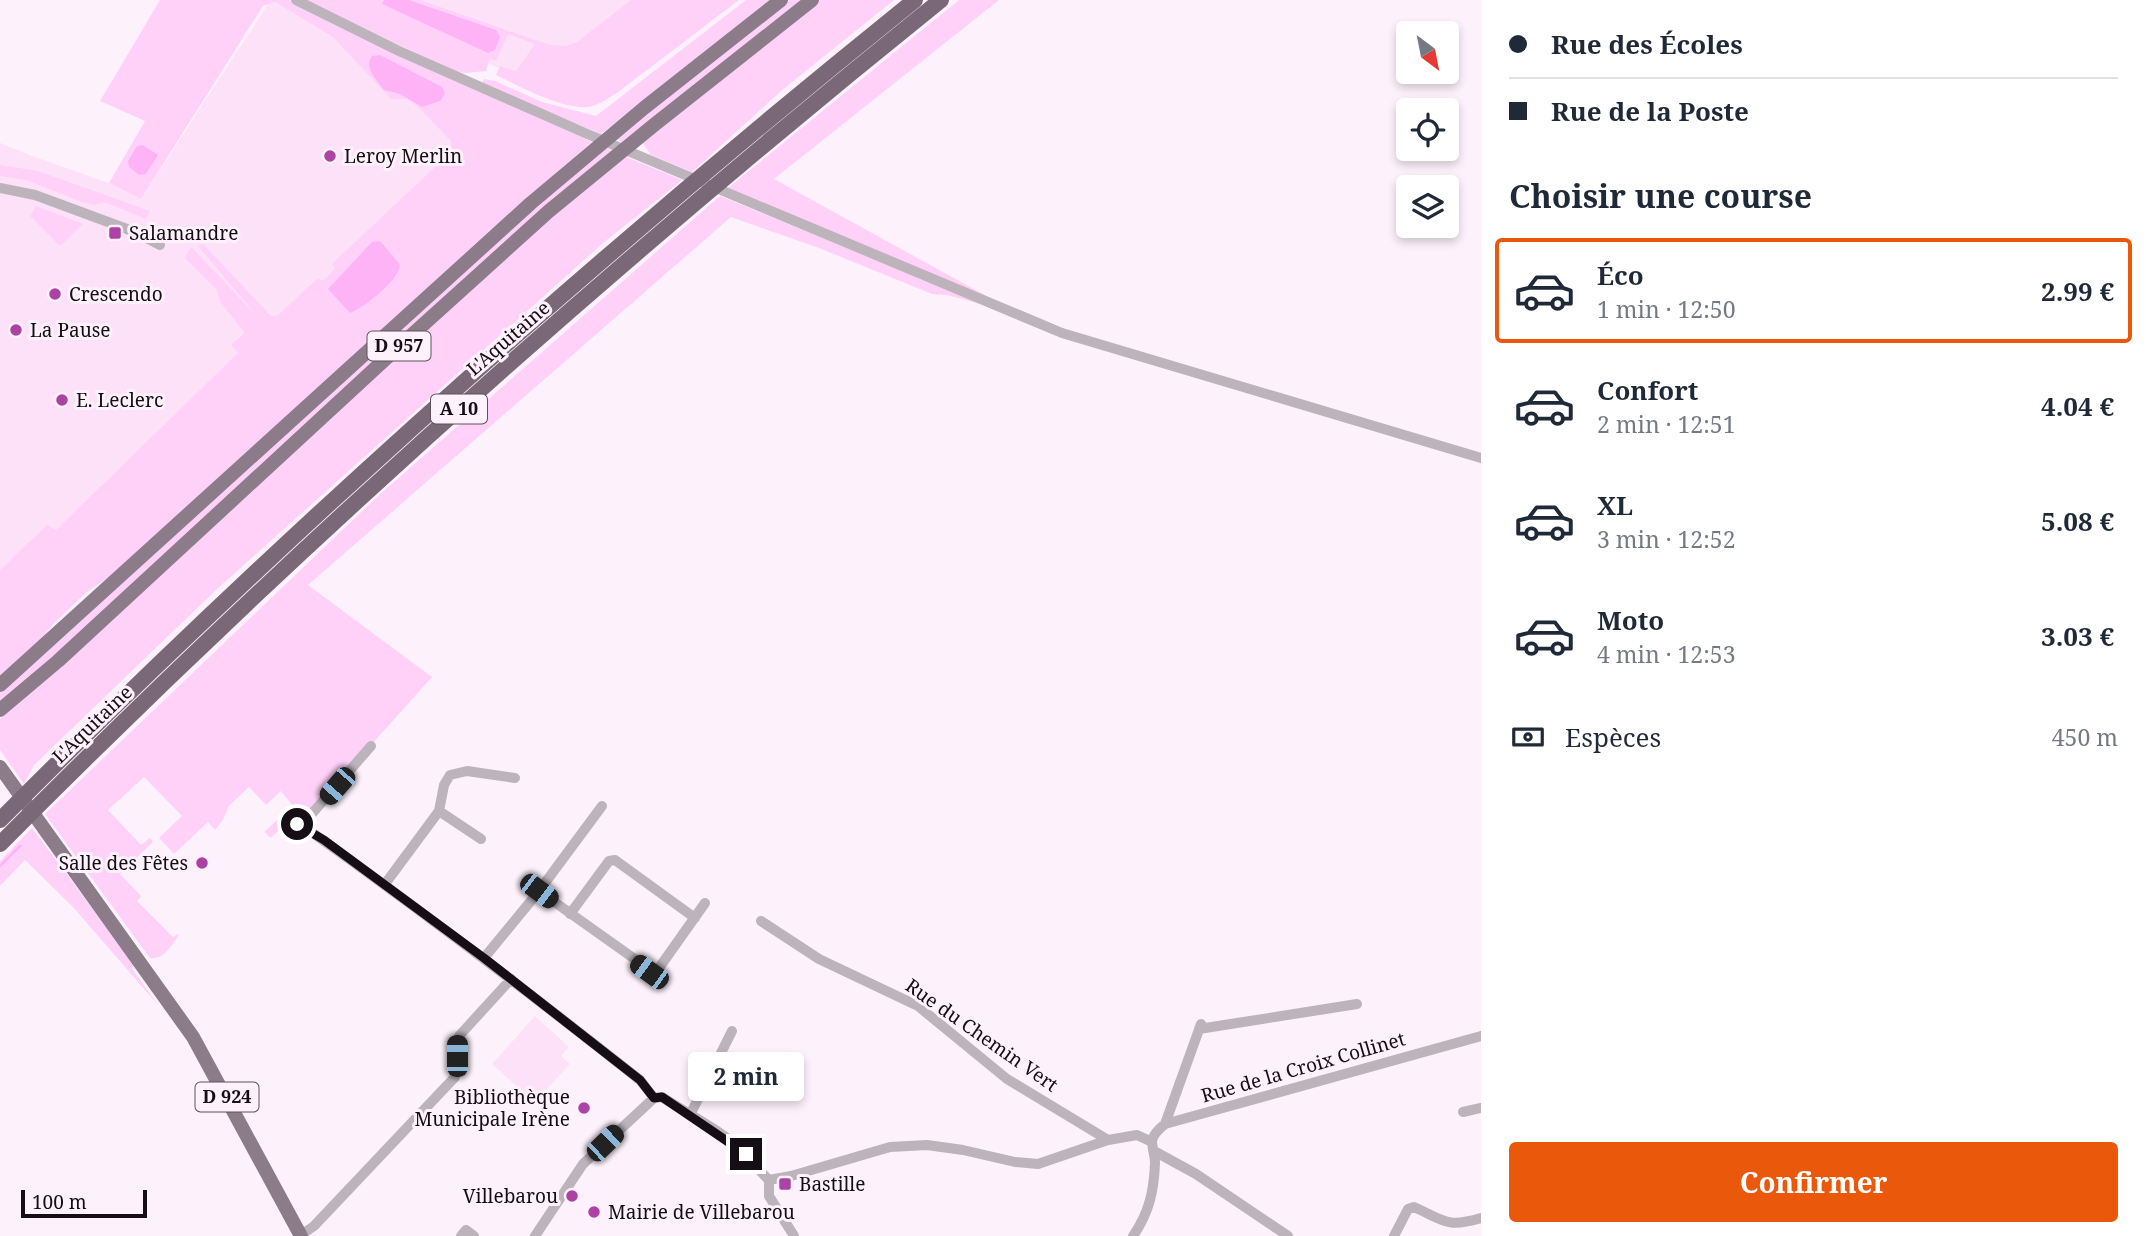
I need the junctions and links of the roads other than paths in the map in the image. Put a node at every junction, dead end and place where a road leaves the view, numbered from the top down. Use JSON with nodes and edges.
{"nodes":[{"id":1,"x":296,"y":0,"type":"edge"},
{"id":2,"x":781,"y":0,"type":"edge"},
{"id":3,"x":812,"y":0,"type":"edge"},
{"id":4,"x":915,"y":0,"type":"edge"},
{"id":5,"x":941,"y":0,"type":"edge"},
{"id":6,"x":0,"y":188,"type":"edge"},
{"id":7,"x":160,"y":245,"type":"dead end"},
{"id":8,"x":1481,"y":458,"type":"edge"},
{"id":9,"x":0,"y":685,"type":"edge"},
{"id":10,"x":0,"y":710,"type":"edge"},
{"id":11,"x":372,"y":746,"type":"dead end"},
{"id":12,"x":0,"y":767,"type":"edge"},
{"id":13,"x":515,"y":778,"type":"dead end"},
{"id":14,"x":601,"y":806,"type":"dead end"},
{"id":15,"x":439,"y":811,"type":"junction"},
{"id":16,"x":0,"y":820,"type":"edge"},
{"id":17,"x":302,"y":825,"type":"junction"},
{"id":18,"x":286,"y":829,"type":"dead end"},
{"id":19,"x":481,"y":839,"type":"dead end"},
{"id":20,"x":0,"y":844,"type":"edge"},
{"id":21,"x":385,"y":884,"type":"junction"},
{"id":22,"x":539,"y":891,"type":"junction"},
{"id":23,"x":705,"y":903,"type":"dead end"},
{"id":24,"x":570,"y":914,"type":"junction"},
{"id":25,"x":695,"y":918,"type":"junction"},
{"id":26,"x":761,"y":920,"type":"dead end"},
{"id":27,"x":484,"y":958,"type":"junction"},
{"id":28,"x":511,"y":979,"type":"junction"},
{"id":29,"x":1357,"y":1004,"type":"dead end"},
{"id":30,"x":732,"y":1031,"type":"dead end"},
{"id":31,"x":1481,"y":1036,"type":"edge"},
{"id":32,"x":654,"y":1098,"type":"junction"},
{"id":33,"x":1481,"y":1108,"type":"edge"},
{"id":34,"x":1463,"y":1112,"type":"dead end"},
{"id":35,"x":690,"y":1115,"type":"junction"},
{"id":36,"x":1165,"y":1124,"type":"junction"},
{"id":37,"x":1108,"y":1140,"type":"junction"},
{"id":38,"x":1153,"y":1147,"type":"junction"},
{"id":39,"x":769,"y":1180,"type":"junction"},
{"id":40,"x":1481,"y":1218,"type":"edge"},
{"id":41,"x":301,"y":1236,"type":"edge"},
{"id":42,"x":461,"y":1236,"type":"edge"},
{"id":43,"x":474,"y":1236,"type":"edge"},
{"id":44,"x":536,"y":1236,"type":"edge"},
{"id":45,"x":794,"y":1236,"type":"edge"},
{"id":46,"x":1133,"y":1236,"type":"edge"},
{"id":47,"x":1288,"y":1236,"type":"edge"},
{"id":48,"x":1394,"y":1236,"type":"edge"}],
"edges":[{"from":1,"to":8,"type":"street"},
{"from":2,"to":9,"type":"main road","number":"D 957"},
{"from":3,"to":10,"type":"main road","number":"D 957"},
{"from":4,"to":16,"type":"highway","name":"L'Aquitaine","number":"A 10"},
{"from":5,"to":20,"type":"highway","name":"L'Aquitaine","number":"A 10"},
{"from":6,"to":7,"type":"street"},
{"from":11,"to":17,"type":"street"},
{"from":12,"to":41,"type":"main road","number":"D 924"},
{"from":13,"to":15,"type":"street"},
{"from":14,"to":22,"type":"street"},
{"from":15,"to":19,"type":"street"},
{"from":15,"to":21,"type":"street"},
{"from":17,"to":18,"type":"street"},
{"from":17,"to":21,"type":"street"},
{"from":21,"to":27,"type":"street"},
{"from":22,"to":24,"type":"street"},
{"from":22,"to":27,"type":"street"},
{"from":23,"to":25,"type":"street"},
{"from":24,"to":25,"type":"street"},
{"from":24,"to":25,"type":"street"},
{"from":26,"to":37,"type":"street","name":"Rue du Chemin Vert"},
{"from":27,"to":28,"type":"street"},
{"from":28,"to":32,"type":"street"},
{"from":28,"to":41,"type":"street"},
{"from":29,"to":36,"type":"street"},
{"from":30,"to":35,"type":"street"},
{"from":31,"to":36,"type":"street","name":"Rue de la Croix Collinet"},
{"from":32,"to":35,"type":"street"},
{"from":32,"to":44,"type":"street"},
{"from":33,"to":34,"type":"street"},
{"from":35,"to":39,"type":"street"},
{"from":36,"to":38,"type":"street"},
{"from":37,"to":38,"type":"street"},
{"from":37,"to":39,"type":"street"},
{"from":38,"to":46,"type":"street"},
{"from":38,"to":47,"type":"street"},
{"from":39,"to":45,"type":"street"},
{"from":40,"to":48,"type":"street"},
{"from":42,"to":43,"type":"street"}]}
